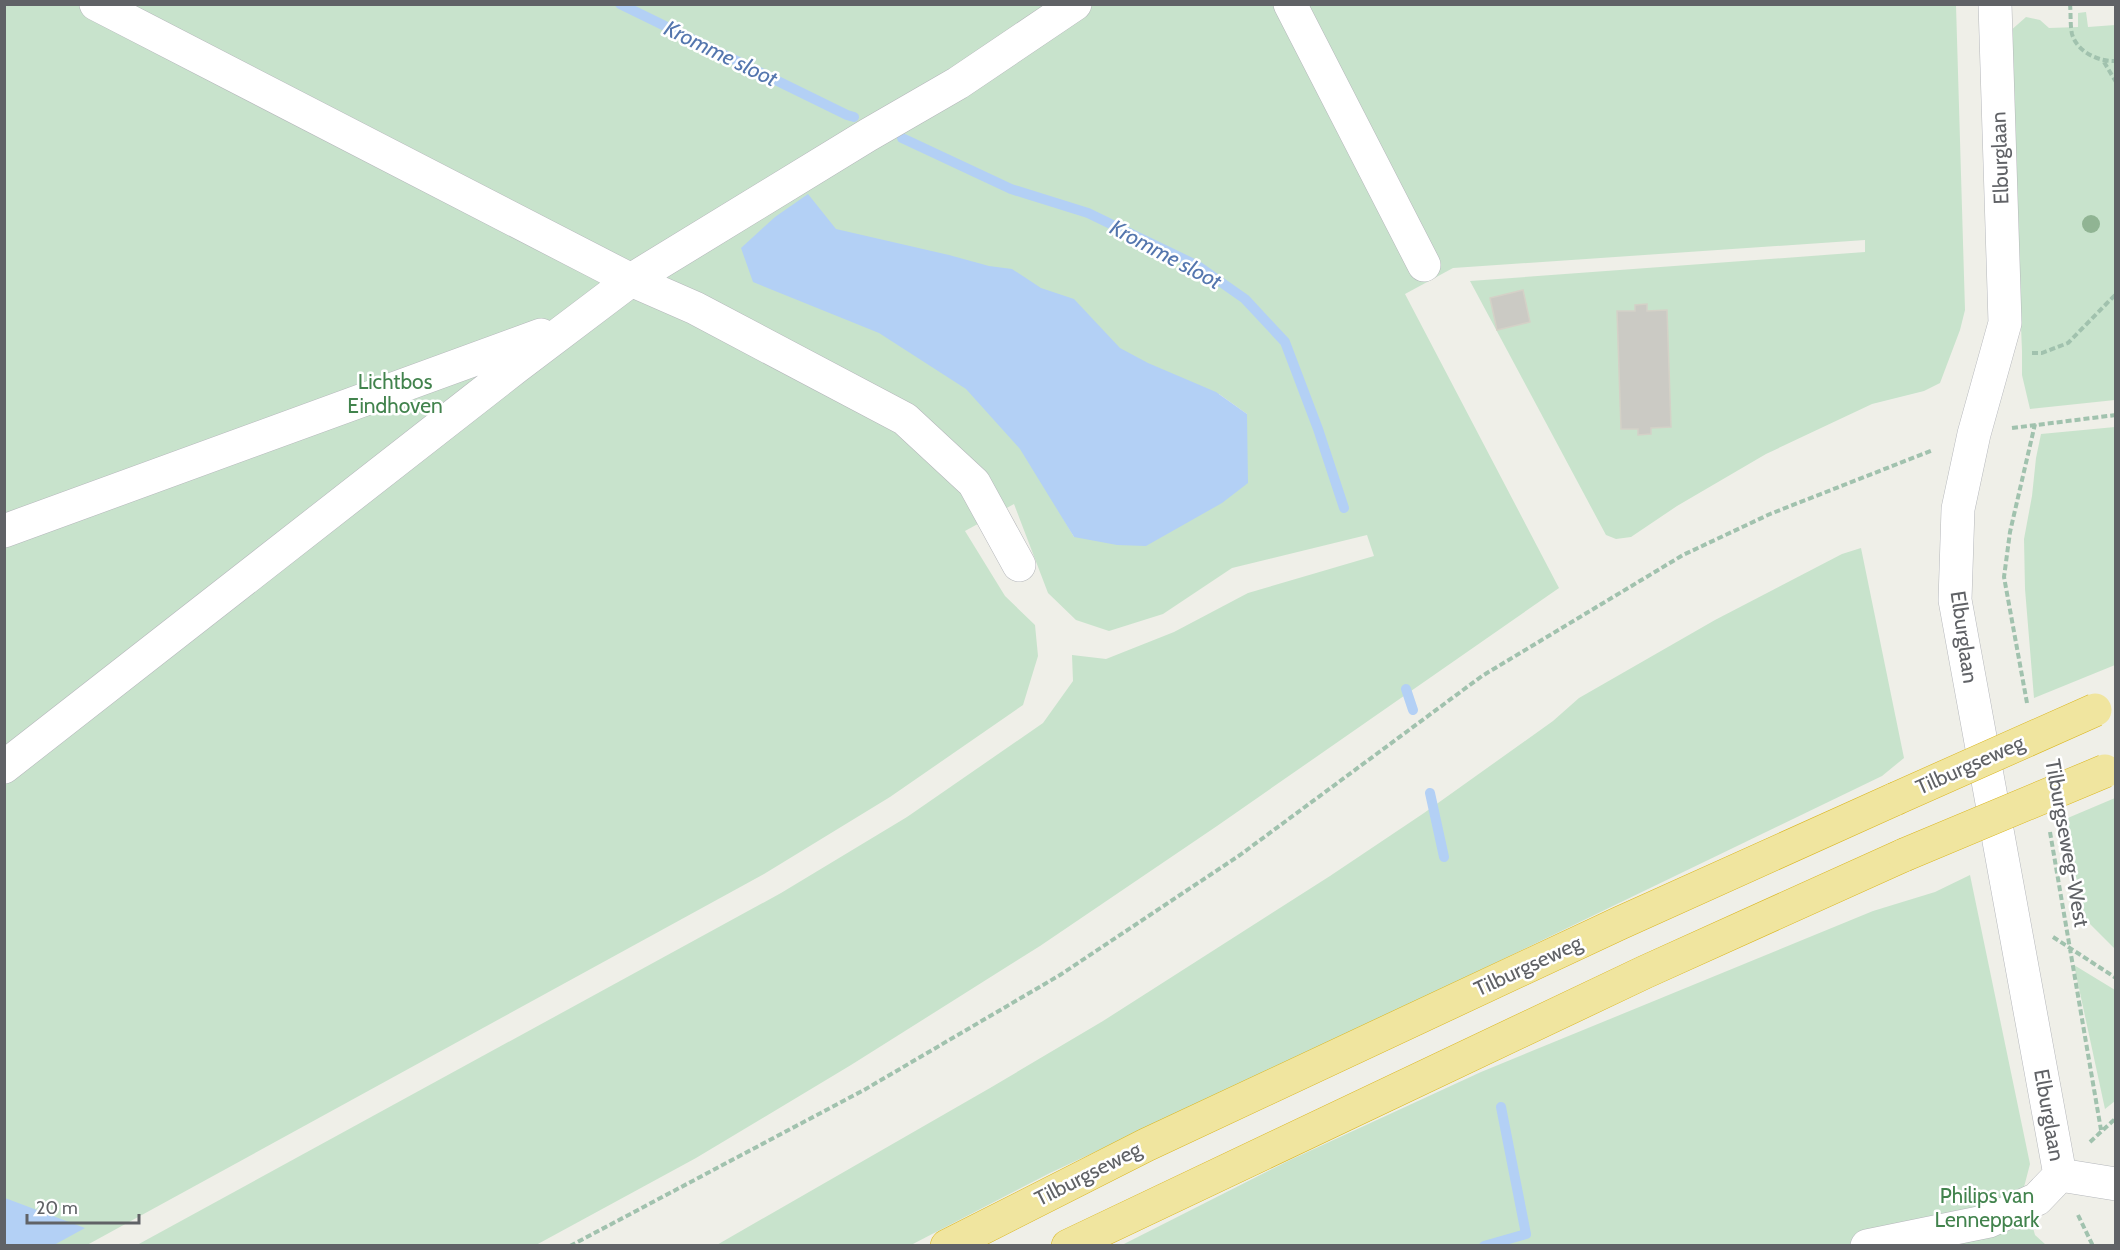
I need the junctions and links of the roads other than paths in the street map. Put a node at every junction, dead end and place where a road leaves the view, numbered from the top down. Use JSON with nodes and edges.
{"nodes":[{"id":1,"x":96,"y":4,"type":"edge"},
{"id":2,"x":1075,"y":4,"type":"edge"},
{"id":3,"x":1290,"y":4,"type":"edge"},
{"id":4,"x":1995,"y":4,"type":"edge"},
{"id":5,"x":1424,"y":265,"type":"dead end"},
{"id":6,"x":631,"y":280,"type":"junction"},
{"id":7,"x":574,"y":323,"type":"junction"},
{"id":8,"x":4,"y":531,"type":"edge"},
{"id":9,"x":1019,"y":566,"type":"dead end"},
{"id":10,"x":2105,"y":706,"type":"edge"},
{"id":11,"x":4,"y":767,"type":"edge"},
{"id":12,"x":2110,"y":769,"type":"edge"},
{"id":13,"x":2060,"y":1175,"type":"junction"},
{"id":14,"x":2115,"y":1184,"type":"edge"},
{"id":15,"x":947,"y":1245,"type":"edge"},
{"id":16,"x":1068,"y":1245,"type":"edge"},
{"id":17,"x":1867,"y":1245,"type":"edge"}],
"edges":[{"from":1,"to":6,"type":"street"},
{"from":2,"to":6,"type":"street"},
{"from":3,"to":5,"type":"street"},
{"from":4,"to":13,"type":"street","name":"Elburglaan"},
{"from":6,"to":7,"type":"street"},
{"from":6,"to":9,"type":"street"},
{"from":7,"to":8,"type":"street"},
{"from":7,"to":11,"type":"street"},
{"from":10,"to":15,"type":"highway","name":"Tilburgseweg","bridge":true},
{"from":12,"to":16,"type":"highway","bridge":true},
{"from":13,"to":14,"type":"street","name":"Elburglaan"},
{"from":13,"to":17,"type":"street"}]}
